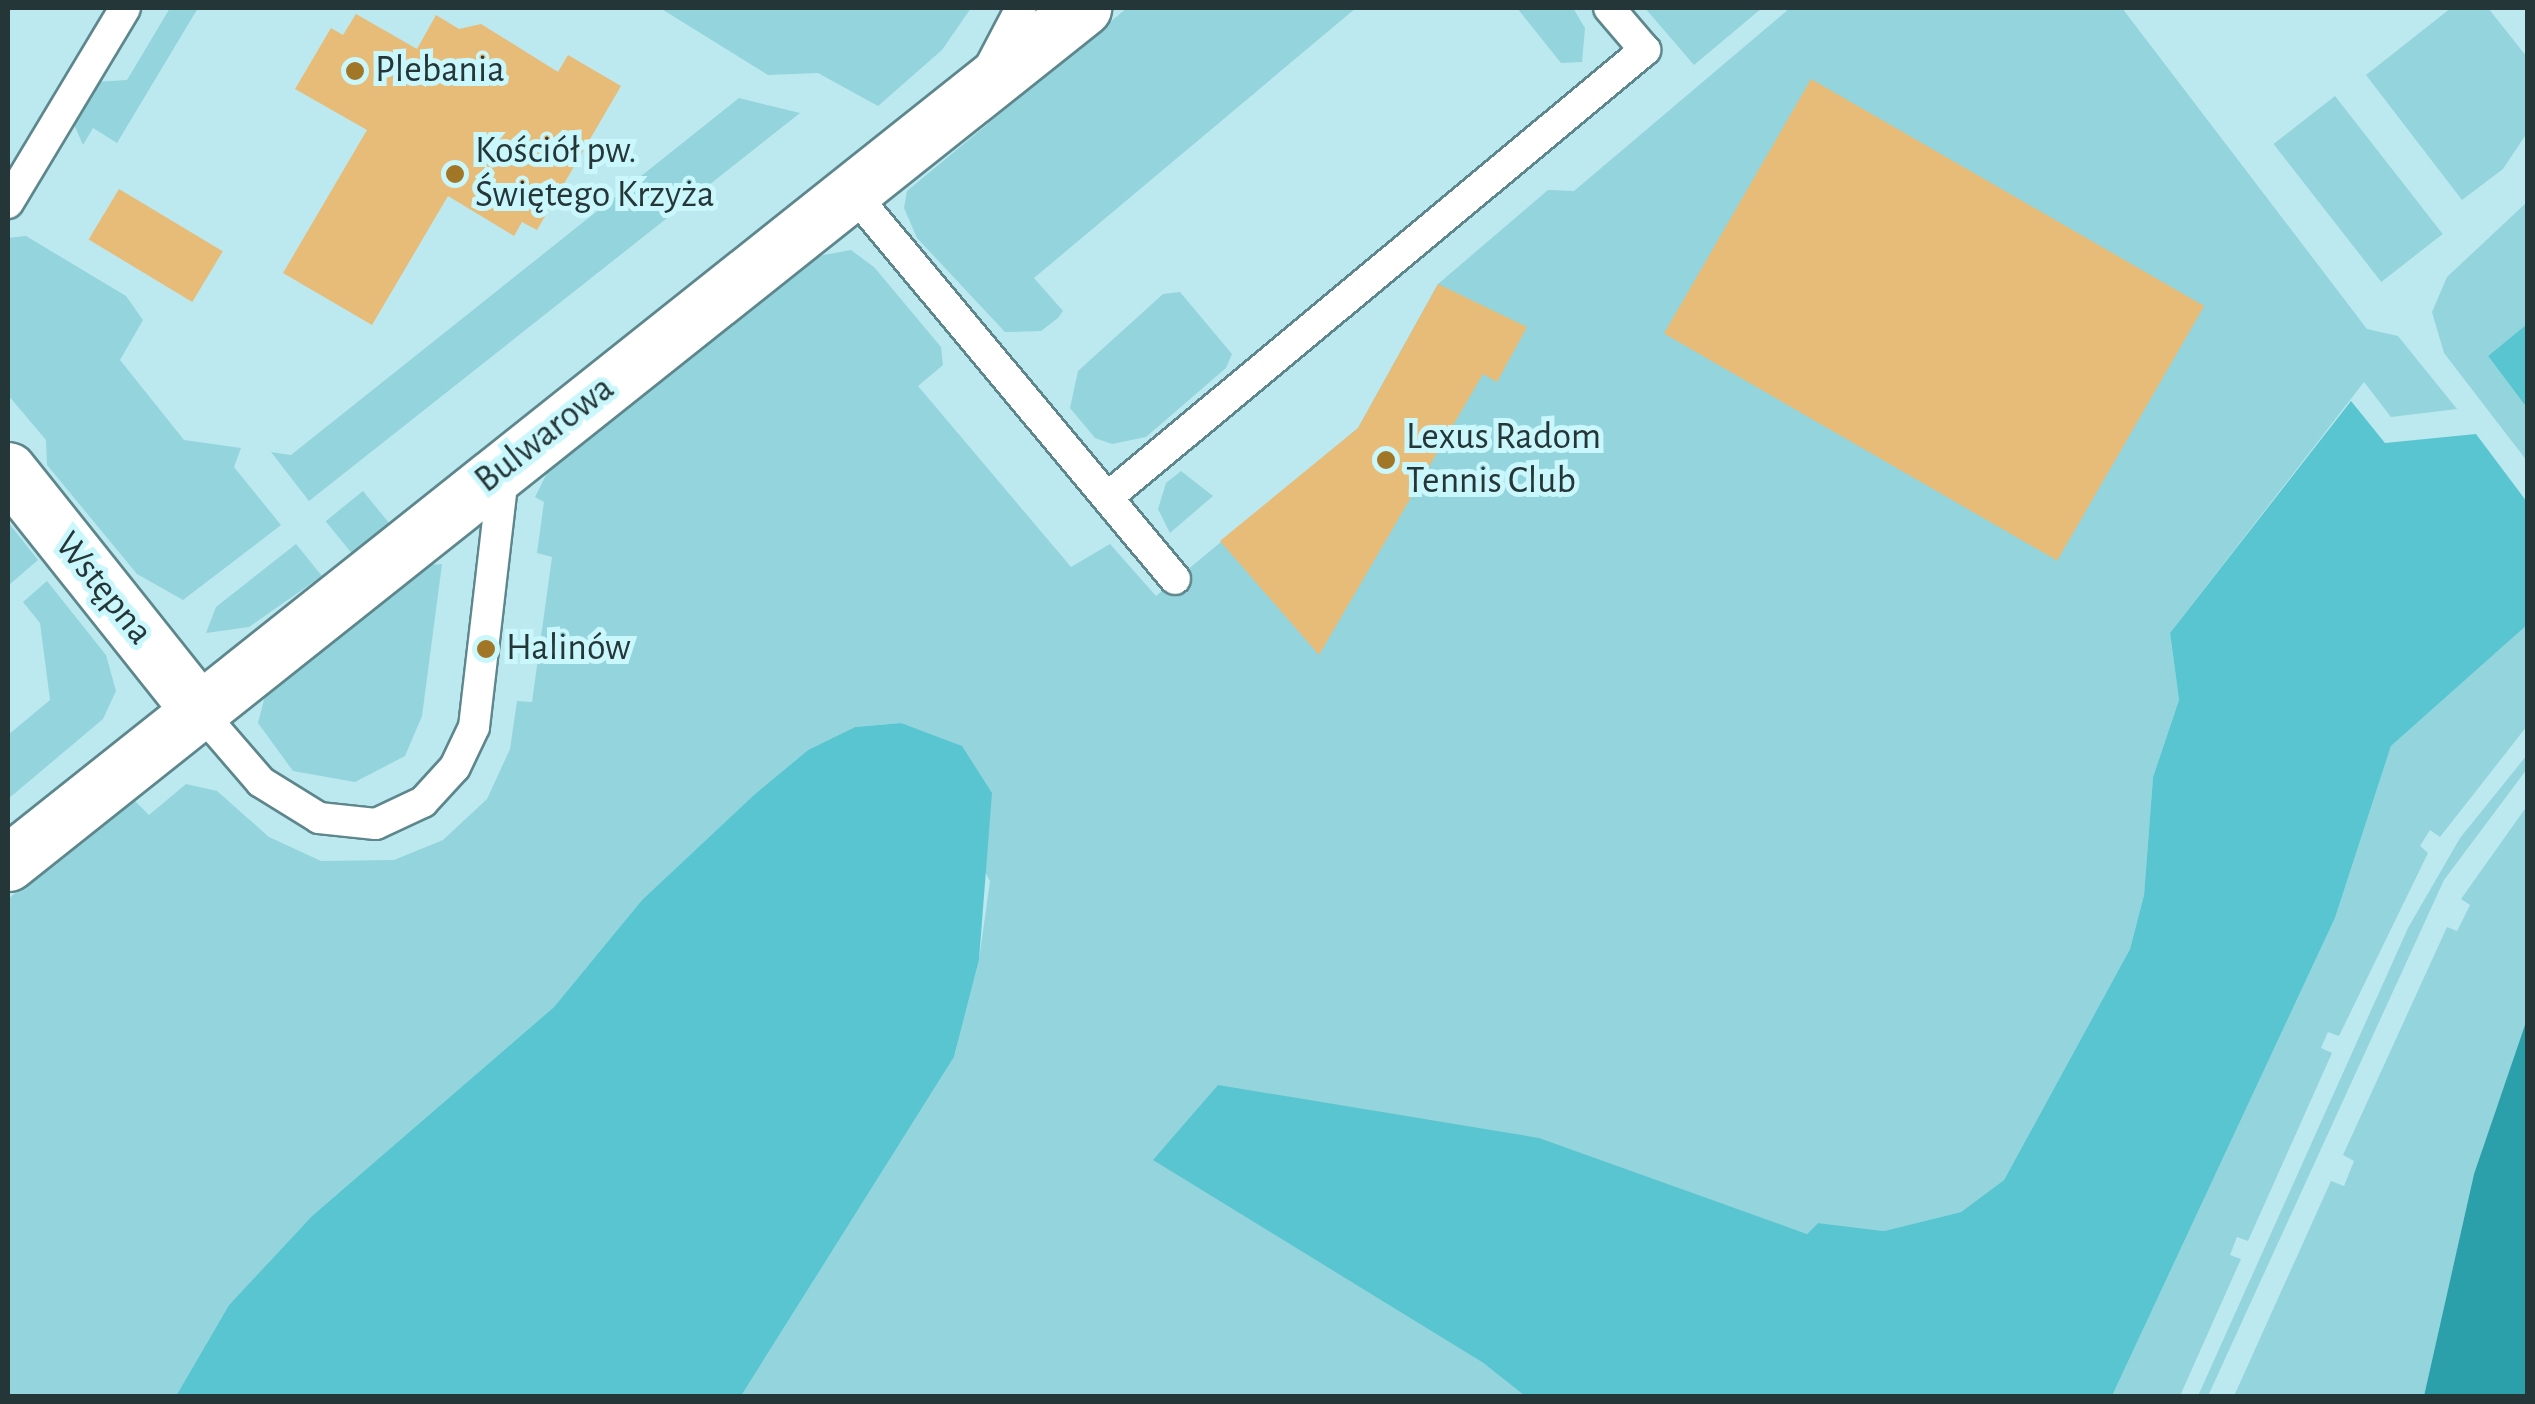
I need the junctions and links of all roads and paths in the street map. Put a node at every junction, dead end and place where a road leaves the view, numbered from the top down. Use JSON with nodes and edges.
{"nodes":[{"id":1,"x":125,"y":8,"type":"edge"},
{"id":2,"x":1020,"y":8,"type":"edge"},
{"id":3,"x":1084,"y":8,"type":"edge"},
{"id":4,"x":1609,"y":8,"type":"edge"},
{"id":5,"x":978,"y":91,"type":"junction"},
{"id":6,"x":852,"y":192,"type":"junction"},
{"id":7,"x":8,"y":203,"type":"edge"},
{"id":8,"x":505,"y":466,"type":"junction"},
{"id":9,"x":8,"y":470,"type":"edge"},
{"id":10,"x":1108,"y":497,"type":"junction"},
{"id":11,"x":1175,"y":579,"type":"dead end"},
{"id":12,"x":198,"y":709,"type":"junction"},
{"id":13,"x":8,"y":862,"type":"edge"}],
"edges":[{"from":1,"to":7,"type":"lane"},
{"from":2,"to":5,"type":"lane"},
{"from":3,"to":5,"type":"street","name":"Bulwarowa"},
{"from":4,"to":10,"type":"lane"},
{"from":5,"to":6,"type":"street","name":"Bulwarowa"},
{"from":6,"to":8,"type":"street","name":"Bulwarowa"},
{"from":6,"to":10,"type":"lane"},
{"from":8,"to":12,"type":"street","name":"Bulwarowa"},
{"from":8,"to":12,"type":"lane"},
{"from":9,"to":12,"type":"street","name":"Wstępna"},
{"from":10,"to":11,"type":"lane"},
{"from":12,"to":13,"type":"street","name":"Bulwarowa"}]}
